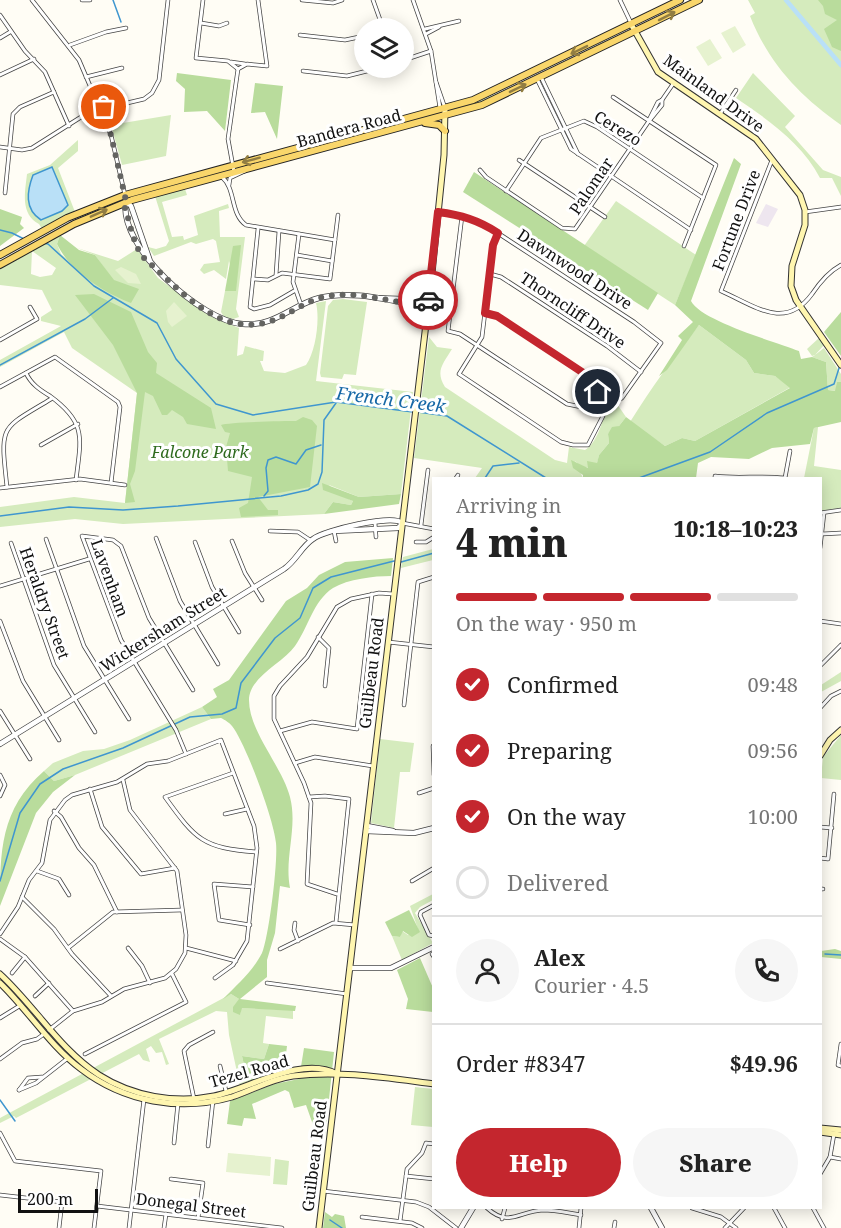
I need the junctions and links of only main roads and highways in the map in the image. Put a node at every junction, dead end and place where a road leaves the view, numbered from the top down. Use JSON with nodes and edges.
{"nodes":[{"id":1,"x":680,"y":0,"type":"edge"},
{"id":2,"x":699,"y":0,"type":"edge"},
{"id":3,"x":631,"y":24,"type":"junction"},
{"id":4,"x":635,"y":32,"type":"junction"},
{"id":5,"x":444,"y":114,"type":"junction"},
{"id":6,"x":416,"y":124,"type":"junction"},
{"id":7,"x":445,"y":131,"type":"junction"},
{"id":8,"x":233,"y":168,"type":"junction"},
{"id":9,"x":125,"y":198,"type":"junction"},
{"id":10,"x":2,"y":254,"type":"edge"},
{"id":11,"x":9,"y":260,"type":"junction"},
{"id":12,"x":0,"y":264,"type":"edge"},
{"id":13,"x":841,"y":365,"type":"edge"},
{"id":14,"x":841,"y":730,"type":"edge"},
{"id":15,"x":822,"y":753,"type":"edge"},
{"id":16,"x":0,"y":974,"type":"edge"},
{"id":17,"x":0,"y":983,"type":"edge"},
{"id":18,"x":47,"y":1031,"type":"junction"},
{"id":19,"x":337,"y":1074,"type":"junction"},
{"id":20,"x":432,"y":1084,"type":"edge"},
{"id":21,"x":144,"y":1097,"type":"junction"},
{"id":22,"x":213,"y":1099,"type":"junction"},
{"id":23,"x":178,"y":1102,"type":"junction"},
{"id":24,"x":836,"y":1131,"type":"edge"},
{"id":25,"x":841,"y":1135,"type":"edge"},
{"id":26,"x":319,"y":1228,"type":"edge"}],
"edges":[{"from":1,"to":3,"type":"main road","name":"Bandera Road"},
{"from":4,"to":2,"type":"main road","name":"Bandera Road","one_way":true},
{"from":3,"to":4,"type":"main road","name":"Mainland Drive"},
{"from":3,"to":5,"type":"main road","name":"Bandera Road","one_way":true},
{"from":5,"to":4,"type":"main road","name":"Bandera Road","one_way":true},
{"from":4,"to":13,"type":"main road","name":"Mainland Drive"},
{"from":5,"to":6,"type":"main road","name":"Bandera Road"},
{"from":5,"to":7,"type":"main road","name":"Guilbeau Road"},
{"from":5,"to":8,"type":"main road","name":"Bandera Road","one_way":true},
{"from":6,"to":7,"type":"main road"},
{"from":6,"to":8,"type":"main road","name":"Bandera Road"},
{"from":7,"to":19,"type":"main road","name":"Guilbeau Road"},
{"from":8,"to":9,"type":"main road","name":"Bandera Road"},
{"from":8,"to":9,"type":"main road","name":"Bandera Road"},
{"from":9,"to":10,"type":"main road","name":"Bandera Road"},
{"from":11,"to":9,"type":"main road","name":"Bandera Road","one_way":true},
{"from":10,"to":11,"type":"main road"},
{"from":11,"to":12,"type":"main road","name":"Bandera Road"},
{"from":14,"to":15,"type":"main road"},
{"from":16,"to":18,"type":"main road","name":"Tezel Road"},
{"from":17,"to":18,"type":"main road","name":"Tezel Road"},
{"from":18,"to":21,"type":"main road","name":"Tezel Road"},
{"from":18,"to":21,"type":"main road","name":"Tezel Road"},
{"from":19,"to":20,"type":"main road","name":"Tezel Road"},
{"from":19,"to":22,"type":"main road","name":"Tezel Road"},
{"from":19,"to":22,"type":"main road","name":"Tezel Road"},
{"from":19,"to":26,"type":"main road","name":"Guilbeau Road"},
{"from":21,"to":23,"type":"main road","name":"Tezel Road"},
{"from":22,"to":23,"type":"main road","name":"Tezel Road"},
{"from":22,"to":23,"type":"main road","name":"Tezel Road"},
{"from":24,"to":25,"type":"main road"}]}
